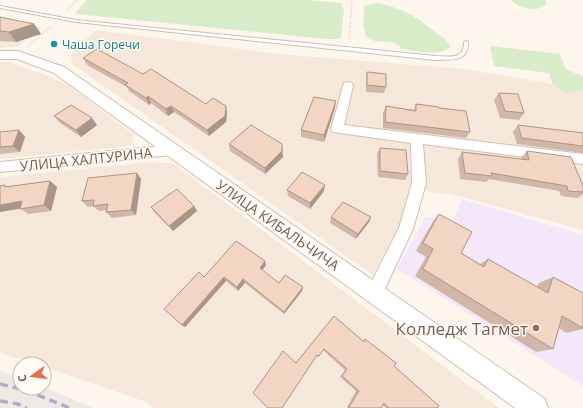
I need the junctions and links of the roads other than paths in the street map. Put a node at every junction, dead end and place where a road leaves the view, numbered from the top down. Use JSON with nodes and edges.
{"nodes":[{"id":1,"x":0,"y":7,"type":"edge"},
{"id":2,"x":466,"y":42,"type":"dead end"},
{"id":3,"x":11,"y":54,"type":"edge"},
{"id":4,"x":348,"y":86,"type":"dead end"},
{"id":5,"x":416,"y":140,"type":"junction"},
{"id":6,"x":172,"y":150,"type":"junction"},
{"id":7,"x":583,"y":159,"type":"edge"},
{"id":8,"x":0,"y":167,"type":"edge"},
{"id":9,"x":374,"y":293,"type":"junction"},
{"id":10,"x":536,"y":408,"type":"edge"}],
"edges":[{"from":1,"to":2,"type":"lane"},
{"from":3,"to":6,"type":"street","name":"УЛИЦА КИБАЛЬЧИЧА"},
{"from":4,"to":5,"type":"street"},
{"from":5,"to":7,"type":"street"},
{"from":5,"to":9,"type":"street"},
{"from":6,"to":8,"type":"street","name":"УЛИЦА ХАЛТУРИНА"},
{"from":6,"to":9,"type":"street","name":"УЛИЦА КИБАЛЬЧИЧА"},
{"from":9,"to":10,"type":"street","name":"УЛИЦА КИБАЛЬЧИЧА"}]}
